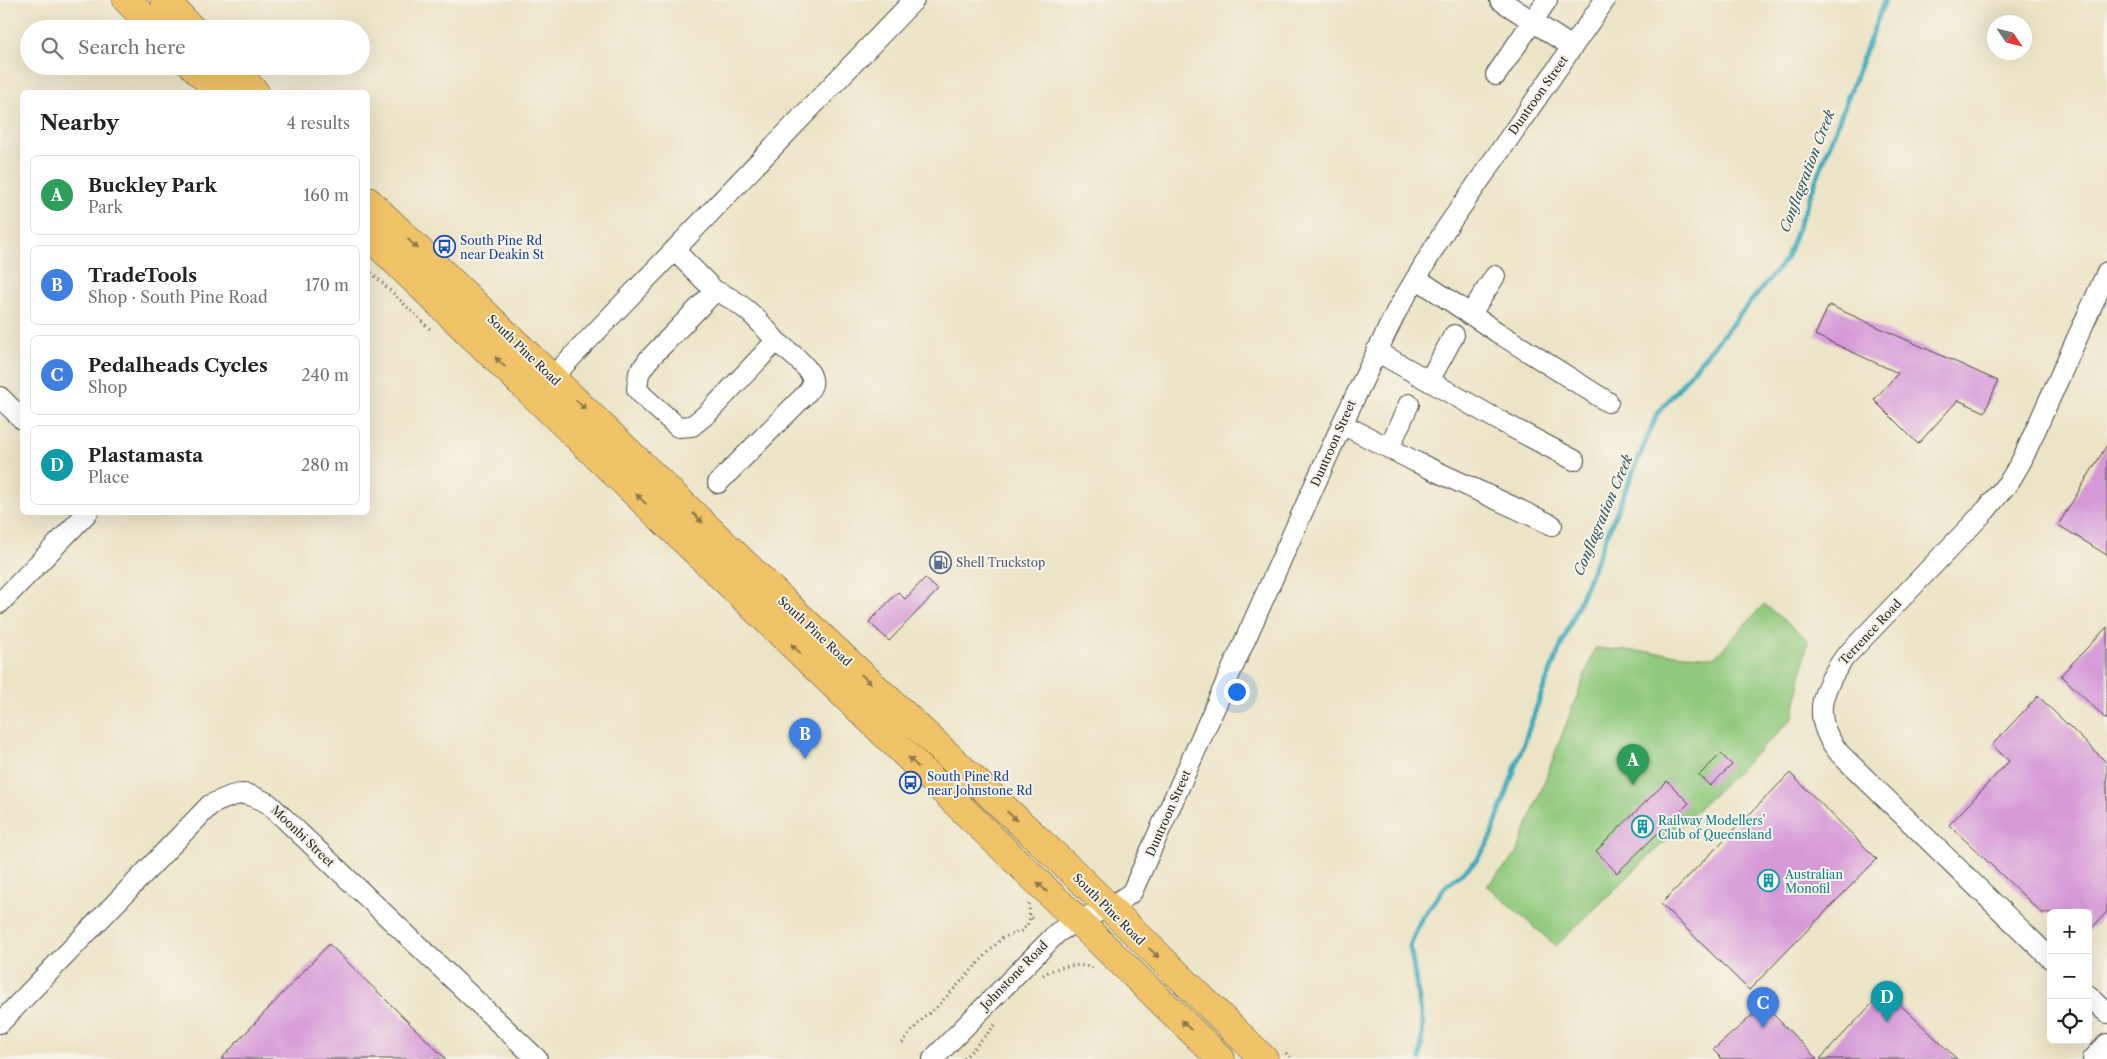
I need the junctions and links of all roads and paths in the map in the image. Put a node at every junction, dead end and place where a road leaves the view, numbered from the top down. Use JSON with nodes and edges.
{"nodes":[{"id":1,"x":127,"y":0,"type":"edge"},
{"id":2,"x":165,"y":0,"type":"edge"},
{"id":3,"x":914,"y":0,"type":"edge"},
{"id":4,"x":1500,"y":0,"type":"edge"},
{"id":5,"x":1547,"y":0,"type":"edge"},
{"id":6,"x":1605,"y":0,"type":"edge"},
{"id":7,"x":147,"y":20,"type":"edge"},
{"id":8,"x":184,"y":20,"type":"edge"},
{"id":9,"x":1532,"y":22,"type":"junction"},
{"id":10,"x":1572,"y":47,"type":"junction"},
{"id":11,"x":202,"y":75,"type":"edge"},
{"id":12,"x":238,"y":75,"type":"edge"},
{"id":13,"x":1496,"y":75,"type":"dead end"},
{"id":14,"x":217,"y":90,"type":"edge"},
{"id":15,"x":253,"y":90,"type":"edge"},
{"id":16,"x":371,"y":211,"type":"edge"},
{"id":17,"x":370,"y":237,"type":"edge"},
{"id":18,"x":674,"y":250,"type":"junction"},
{"id":19,"x":2107,"y":272,"type":"edge"},
{"id":20,"x":1495,"y":276,"type":"dead end"},
{"id":21,"x":1416,"y":278,"type":"junction"},
{"id":22,"x":715,"y":291,"type":"junction"},
{"id":23,"x":1470,"y":315,"type":"junction"},
{"id":24,"x":1454,"y":335,"type":"dead end"},
{"id":25,"x":776,"y":341,"type":"junction"},
{"id":26,"x":1376,"y":351,"type":"junction"},
{"id":27,"x":1429,"y":381,"type":"junction"},
{"id":28,"x":544,"y":387,"type":"junction"},
{"id":29,"x":0,"y":397,"type":"edge"},
{"id":30,"x":1608,"y":402,"type":"dead end"},
{"id":31,"x":1409,"y":404,"type":"dead end"},
{"id":32,"x":20,"y":417,"type":"edge"},
{"id":33,"x":1342,"y":424,"type":"junction"},
{"id":34,"x":1389,"y":448,"type":"junction"},
{"id":35,"x":1574,"y":460,"type":"dead end"},
{"id":36,"x":718,"y":483,"type":"dead end"},
{"id":37,"x":85,"y":515,"type":"edge"},
{"id":38,"x":1552,"y":525,"type":"dead end"},
{"id":39,"x":0,"y":604,"type":"edge"},
{"id":40,"x":1107,"y":907,"type":"junction"},
{"id":41,"x":1030,"y":917,"type":"dead end"},
{"id":42,"x":1077,"y":920,"type":"junction"},
{"id":43,"x":2047,"y":954,"type":"edge"},
{"id":44,"x":1077,"y":965,"type":"dead end"},
{"id":45,"x":1041,"y":976,"type":"dead end"},
{"id":46,"x":2092,"y":999,"type":"edge"},
{"id":47,"x":2107,"y":1013,"type":"edge"},
{"id":48,"x":997,"y":1022,"type":"dead end"},
{"id":49,"x":0,"y":1023,"type":"edge"},
{"id":50,"x":902,"y":1043,"type":"dead end"},
{"id":51,"x":2107,"y":1044,"type":"edge"},
{"id":52,"x":538,"y":1059,"type":"edge"},
{"id":53,"x":934,"y":1059,"type":"edge"},
{"id":54,"x":964,"y":1059,"type":"edge"},
{"id":55,"x":1221,"y":1059,"type":"edge"},
{"id":56,"x":1264,"y":1059,"type":"edge"},
{"id":57,"x":2093,"y":1059,"type":"edge"}],
"edges":[{"from":1,"to":7,"type":"highway"},
{"from":2,"to":8,"type":"highway"},
{"from":3,"to":18,"type":"street"},
{"from":4,"to":9,"type":"street"},
{"from":5,"to":9,"type":"street"},
{"from":6,"to":10,"type":"street","name":"Duntroon Street"},
{"from":9,"to":10,"type":"street"},
{"from":9,"to":13,"type":"street"},
{"from":10,"to":21,"type":"street","name":"Duntroon Street"},
{"from":11,"to":14,"type":"highway"},
{"from":12,"to":15,"type":"highway"},
{"from":16,"to":28,"type":"highway","name":"South Pine Road","one_way":true},
{"from":28,"to":17,"type":"highway","name":"South Pine Road","one_way":true},
{"from":18,"to":22,"type":"street"},
{"from":18,"to":28,"type":"street"},
{"from":19,"to":43,"type":"street","name":"Terrence Road"},
{"from":20,"to":23,"type":"street"},
{"from":21,"to":23,"type":"street"},
{"from":21,"to":26,"type":"street","name":"Duntroon Street"},
{"from":22,"to":25,"type":"street"},
{"from":22,"to":25,"type":"street"},
{"from":23,"to":30,"type":"street"},
{"from":24,"to":27,"type":"street"},
{"from":25,"to":36,"type":"street"},
{"from":26,"to":27,"type":"street"},
{"from":26,"to":33,"type":"street","name":"Duntroon Street"},
{"from":27,"to":35,"type":"street"},
{"from":28,"to":40,"type":"highway","name":"South Pine Road","one_way":true},
{"from":42,"to":28,"type":"highway","name":"South Pine Road","one_way":true},
{"from":29,"to":32,"type":"street"},
{"from":31,"to":34,"type":"street"},
{"from":33,"to":34,"type":"street"},
{"from":33,"to":40,"type":"street","name":"Duntroon Street"},
{"from":34,"to":38,"type":"street"},
{"from":37,"to":39,"type":"street"},
{"from":40,"to":42,"type":"street","name":"Johnstone Road"},
{"from":40,"to":56,"type":"highway","name":"South Pine Road","one_way":true},
{"from":41,"to":50,"type":"path"},
{"from":42,"to":53,"type":"street","name":"Johnstone Road"},
{"from":55,"to":42,"type":"highway","name":"South Pine Road","one_way":true},
{"from":44,"to":45,"type":"path"},
{"from":46,"to":47,"type":"street"},
{"from":48,"to":54,"type":"path"},
{"from":49,"to":52,"type":"street","name":"Moonbi Street"},
{"from":51,"to":57,"type":"street"}]}
